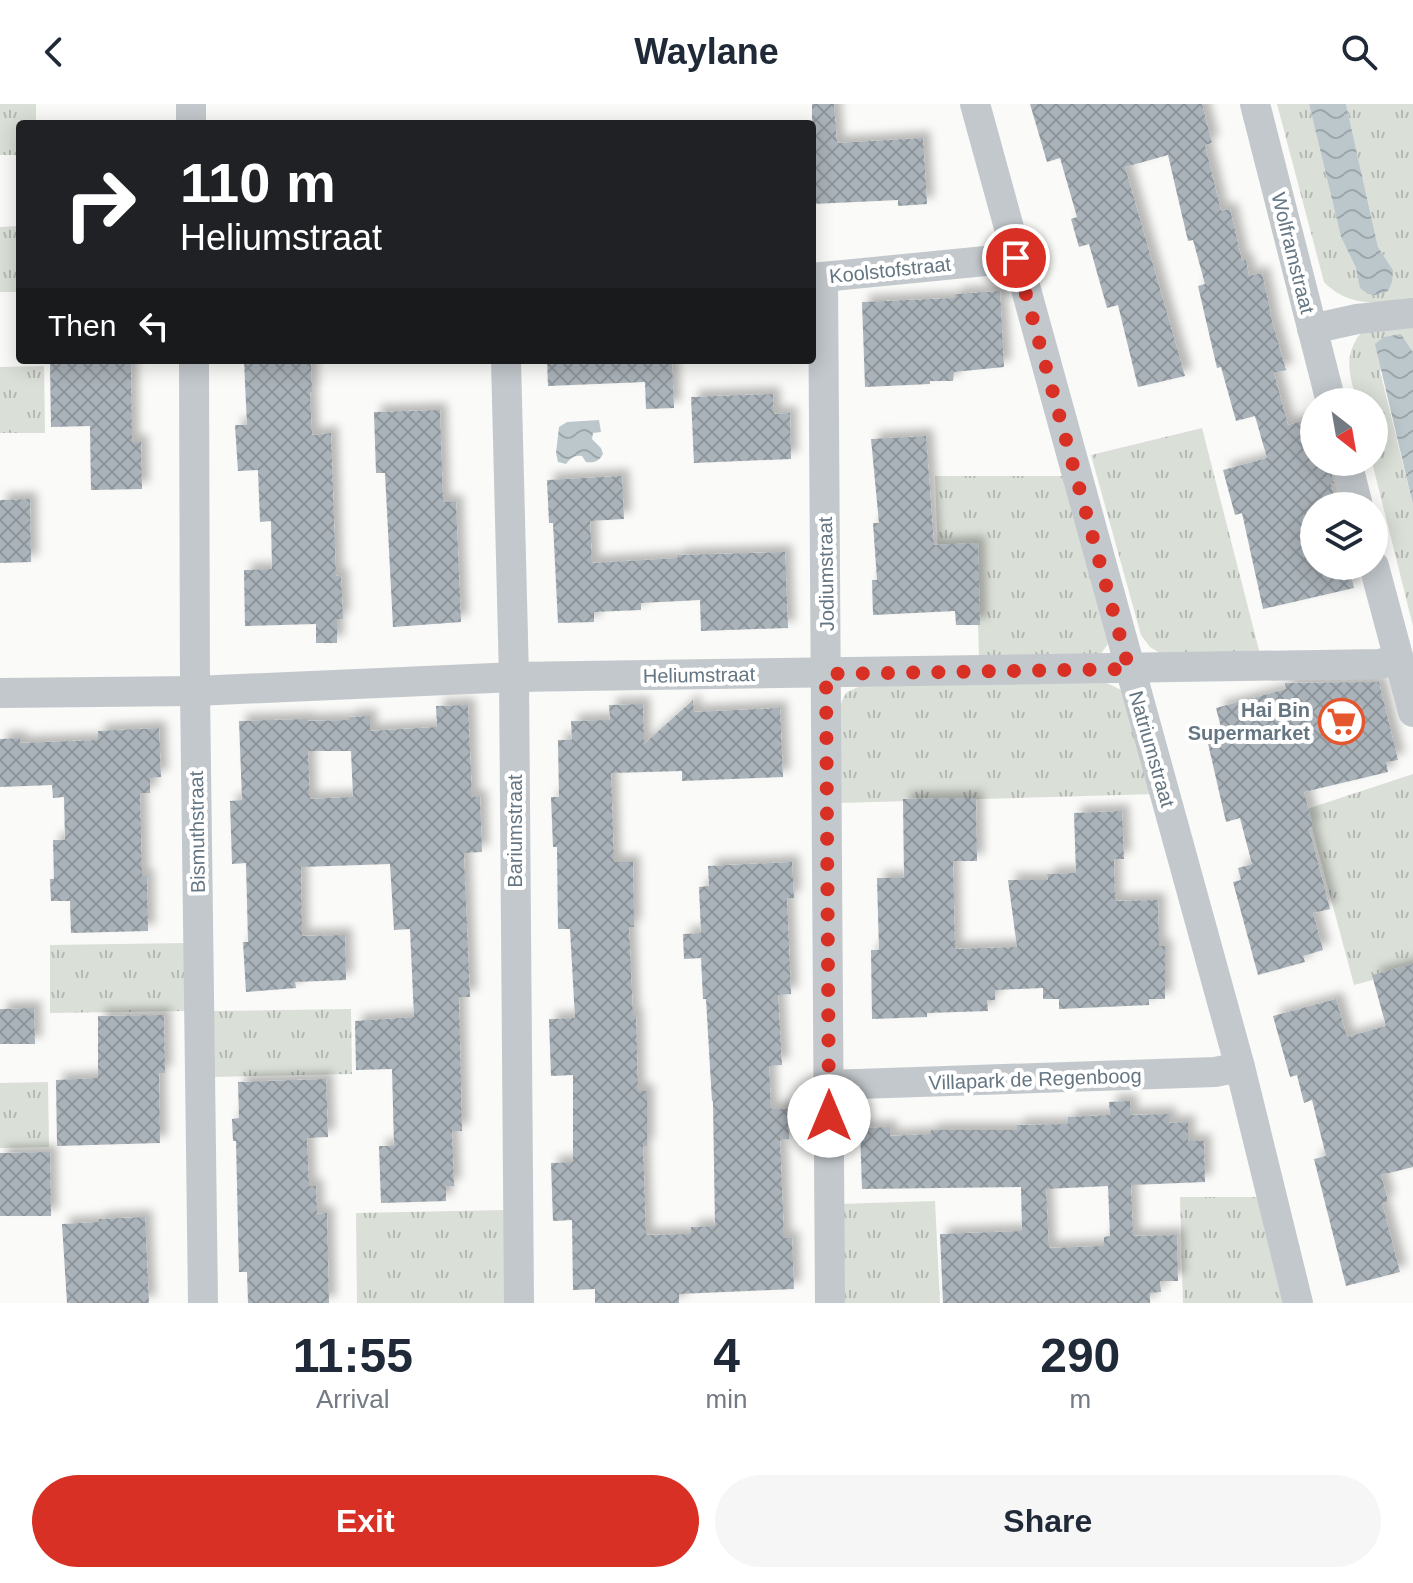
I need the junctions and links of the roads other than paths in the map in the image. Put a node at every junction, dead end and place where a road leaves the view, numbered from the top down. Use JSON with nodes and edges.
{"nodes":[{"id":1,"x":975,"y":104,"type":"edge"},
{"id":2,"x":1255,"y":104,"type":"edge"},
{"id":3,"x":1016,"y":258,"type":"junction"},
{"id":4,"x":818,"y":277,"type":"edge"},
{"id":5,"x":1413,"y":313,"type":"edge"},
{"id":6,"x":1312,"y":329,"type":"junction"},
{"id":7,"x":194,"y":364,"type":"edge"},
{"id":8,"x":506,"y":364,"type":"edge"},
{"id":9,"x":1327,"y":388,"type":"edge"},
{"id":10,"x":1378,"y":580,"type":"edge"},
{"id":11,"x":1398,"y":659,"type":"junction"},
{"id":12,"x":1129,"y":669,"type":"junction"},
{"id":13,"x":826,"y":674,"type":"junction"},
{"id":14,"x":514,"y":677,"type":"junction"},
{"id":15,"x":195,"y":691,"type":"junction"},
{"id":16,"x":0,"y":693,"type":"edge"},
{"id":17,"x":1413,"y":712,"type":"edge"},
{"id":18,"x":1240,"y":1067,"type":"junction"},
{"id":19,"x":828,"y":1085,"type":"junction"},
{"id":20,"x":203,"y":1303,"type":"edge"},
{"id":21,"x":519,"y":1303,"type":"edge"},
{"id":22,"x":830,"y":1303,"type":"edge"},
{"id":23,"x":1298,"y":1303,"type":"edge"}],
"edges":[{"from":1,"to":3,"type":"street","name":"Natriumstraat"},
{"from":2,"to":6,"type":"street","name":"Wolframstraat"},
{"from":3,"to":4,"type":"street","name":"Koolstofstraat"},
{"from":3,"to":12,"type":"street","name":"Natriumstraat"},
{"from":4,"to":13,"type":"street","name":"Jodiumstraat"},
{"from":5,"to":6,"type":"street"},
{"from":6,"to":9,"type":"street","name":"Wolframstraat"},
{"from":7,"to":15,"type":"street","name":"Bismuthstraat"},
{"from":8,"to":14,"type":"street","name":"Bariumstraat"},
{"from":10,"to":11,"type":"street"},
{"from":11,"to":12,"type":"street","name":"Heliumstraat"},
{"from":11,"to":17,"type":"street"},
{"from":12,"to":13,"type":"street","name":"Heliumstraat"},
{"from":12,"to":18,"type":"street","name":"Natriumstraat"},
{"from":13,"to":14,"type":"street","name":"Heliumstraat"},
{"from":13,"to":19,"type":"street","name":"Jodiumstraat"},
{"from":14,"to":15,"type":"street","name":"Heliumstraat"},
{"from":14,"to":21,"type":"street","name":"Bariumstraat"},
{"from":15,"to":16,"type":"street","name":"Heliumstraat"},
{"from":15,"to":20,"type":"street","name":"Bismuthstraat"},
{"from":18,"to":19,"type":"street","name":"Villapark de Regenboog"},
{"from":18,"to":23,"type":"street","name":"Natriumstraat"},
{"from":19,"to":22,"type":"street","name":"Jodiumstraat"}]}
